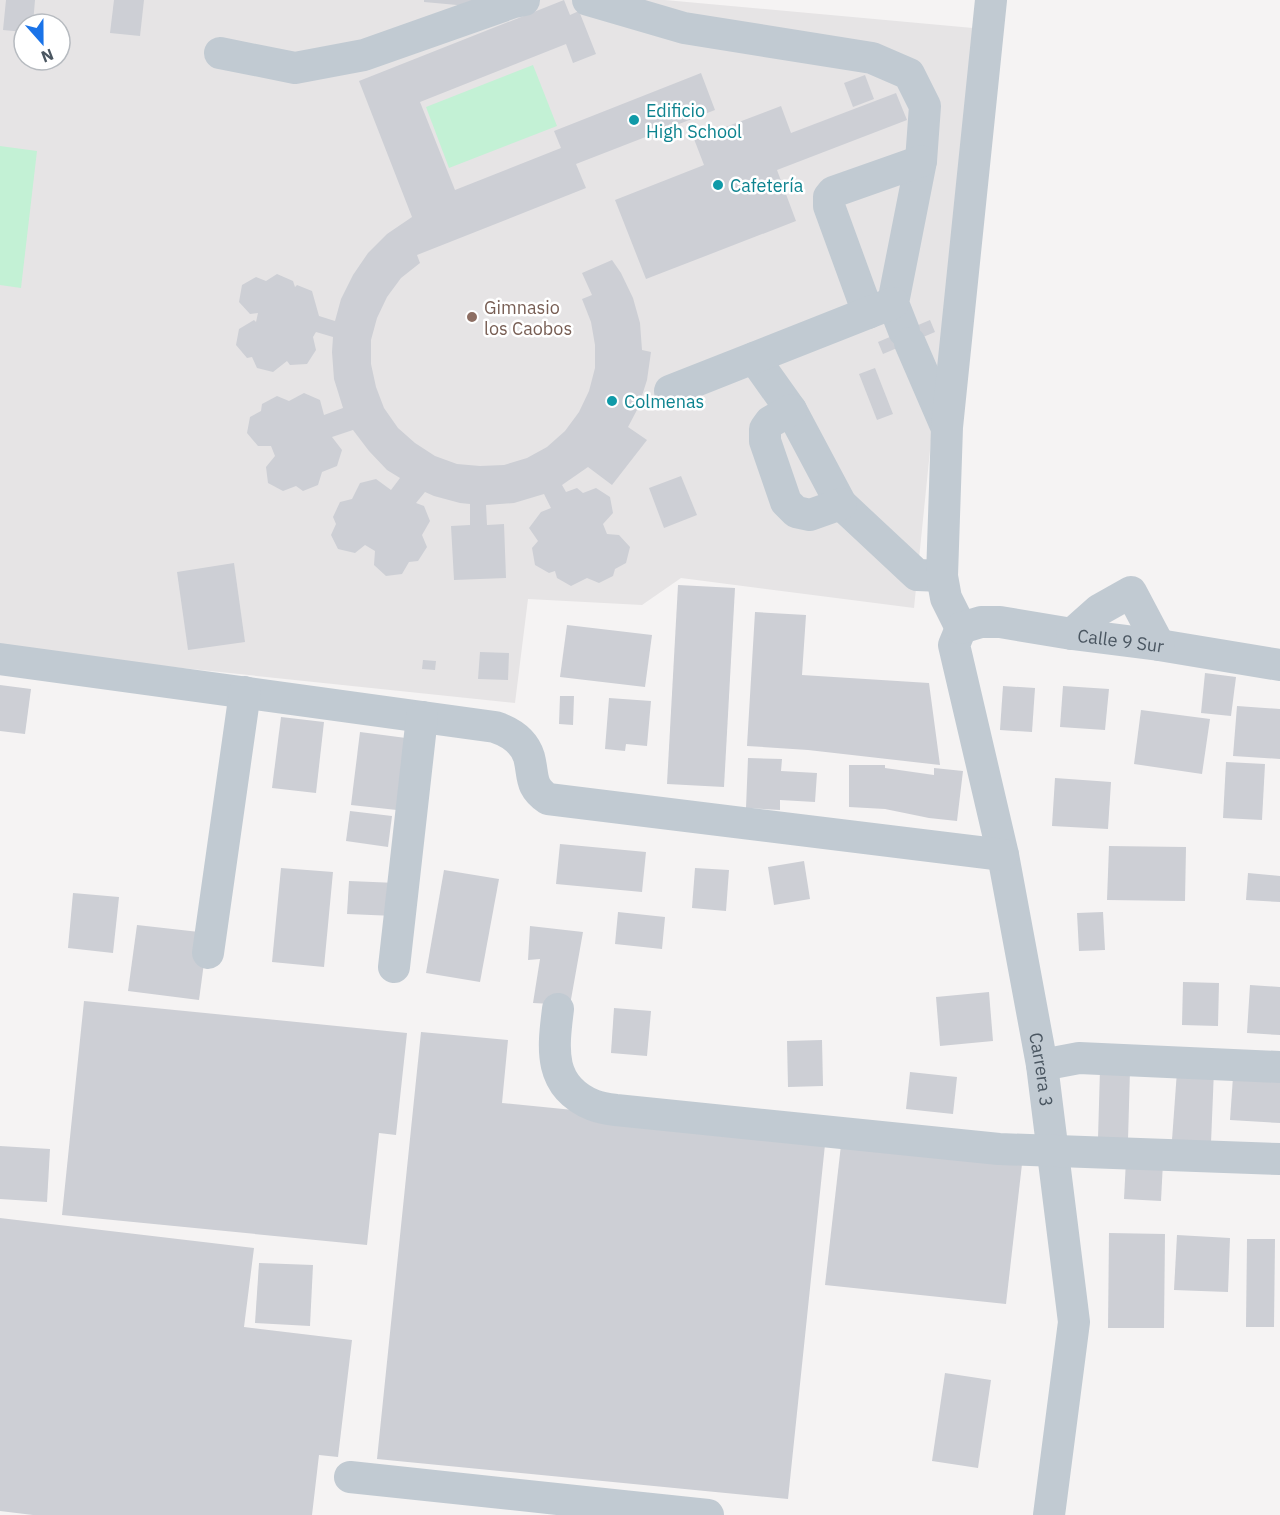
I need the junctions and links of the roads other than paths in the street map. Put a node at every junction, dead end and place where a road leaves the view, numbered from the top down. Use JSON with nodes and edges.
{"nodes":[{"id":1,"x":524,"y":0,"type":"edge"},
{"id":2,"x":588,"y":0,"type":"edge"},
{"id":3,"x":991,"y":0,"type":"edge"},
{"id":4,"x":220,"y":53,"type":"dead end"},
{"id":5,"x":921,"y":161,"type":"junction"},
{"id":6,"x":894,"y":322,"type":"junction"},
{"id":7,"x":754,"y":358,"type":"junction"},
{"id":8,"x":670,"y":391,"type":"dead end"},
{"id":9,"x":791,"y":410,"type":"junction"},
{"id":10,"x":947,"y":427,"type":"junction"},
{"id":11,"x":840,"y":504,"type":"junction"},
{"id":12,"x":942,"y":576,"type":"junction"},
{"id":13,"x":961,"y":628,"type":"junction"},
{"id":14,"x":1072,"y":634,"type":"junction"},
{"id":15,"x":1159,"y":645,"type":"junction"},
{"id":16,"x":0,"y":658,"type":"edge"},
{"id":17,"x":1280,"y":665,"type":"edge"},
{"id":18,"x":245,"y":692,"type":"junction"},
{"id":19,"x":422,"y":717,"type":"junction"},
{"id":20,"x":1003,"y":855,"type":"junction"},
{"id":21,"x":208,"y":953,"type":"dead end"},
{"id":22,"x":394,"y":967,"type":"dead end"},
{"id":23,"x":558,"y":1009,"type":"dead end"},
{"id":24,"x":1042,"y":1065,"type":"junction"},
{"id":25,"x":1280,"y":1067,"type":"edge"},
{"id":26,"x":1053,"y":1150,"type":"junction"},
{"id":27,"x":1280,"y":1158,"type":"edge"},
{"id":28,"x":350,"y":1477,"type":"dead end"},
{"id":29,"x":708,"y":1515,"type":"edge"},
{"id":30,"x":1049,"y":1515,"type":"edge"}],
"edges":[{"from":1,"to":4,"type":"street"},
{"from":2,"to":5,"type":"street"},
{"from":3,"to":10,"type":"street"},
{"from":5,"to":6,"type":"street"},
{"from":5,"to":6,"type":"street"},
{"from":6,"to":7,"type":"street"},
{"from":6,"to":10,"type":"street"},
{"from":7,"to":8,"type":"street"},
{"from":7,"to":9,"type":"street"},
{"from":9,"to":11,"type":"street"},
{"from":9,"to":11,"type":"street"},
{"from":10,"to":12,"type":"street"},
{"from":11,"to":12,"type":"street"},
{"from":12,"to":13,"type":"street"},
{"from":13,"to":14,"type":"street","name":"Calle 9 Sur"},
{"from":13,"to":20,"type":"street","name":"Carrera 3"},
{"from":14,"to":15,"type":"street","name":"Calle 9 Sur"},
{"from":14,"to":15,"type":"street"},
{"from":15,"to":17,"type":"street","name":"Calle 9 Sur"},
{"from":16,"to":18,"type":"street"},
{"from":18,"to":19,"type":"street"},
{"from":18,"to":21,"type":"street"},
{"from":19,"to":20,"type":"street"},
{"from":19,"to":22,"type":"street"},
{"from":20,"to":24,"type":"street","name":"Carrera 3"},
{"from":23,"to":26,"type":"street"},
{"from":24,"to":25,"type":"street"},
{"from":24,"to":26,"type":"street","name":"Carrera 3"},
{"from":26,"to":27,"type":"street"},
{"from":26,"to":30,"type":"street","name":"Carrera 3"},
{"from":28,"to":29,"type":"street"}]}
